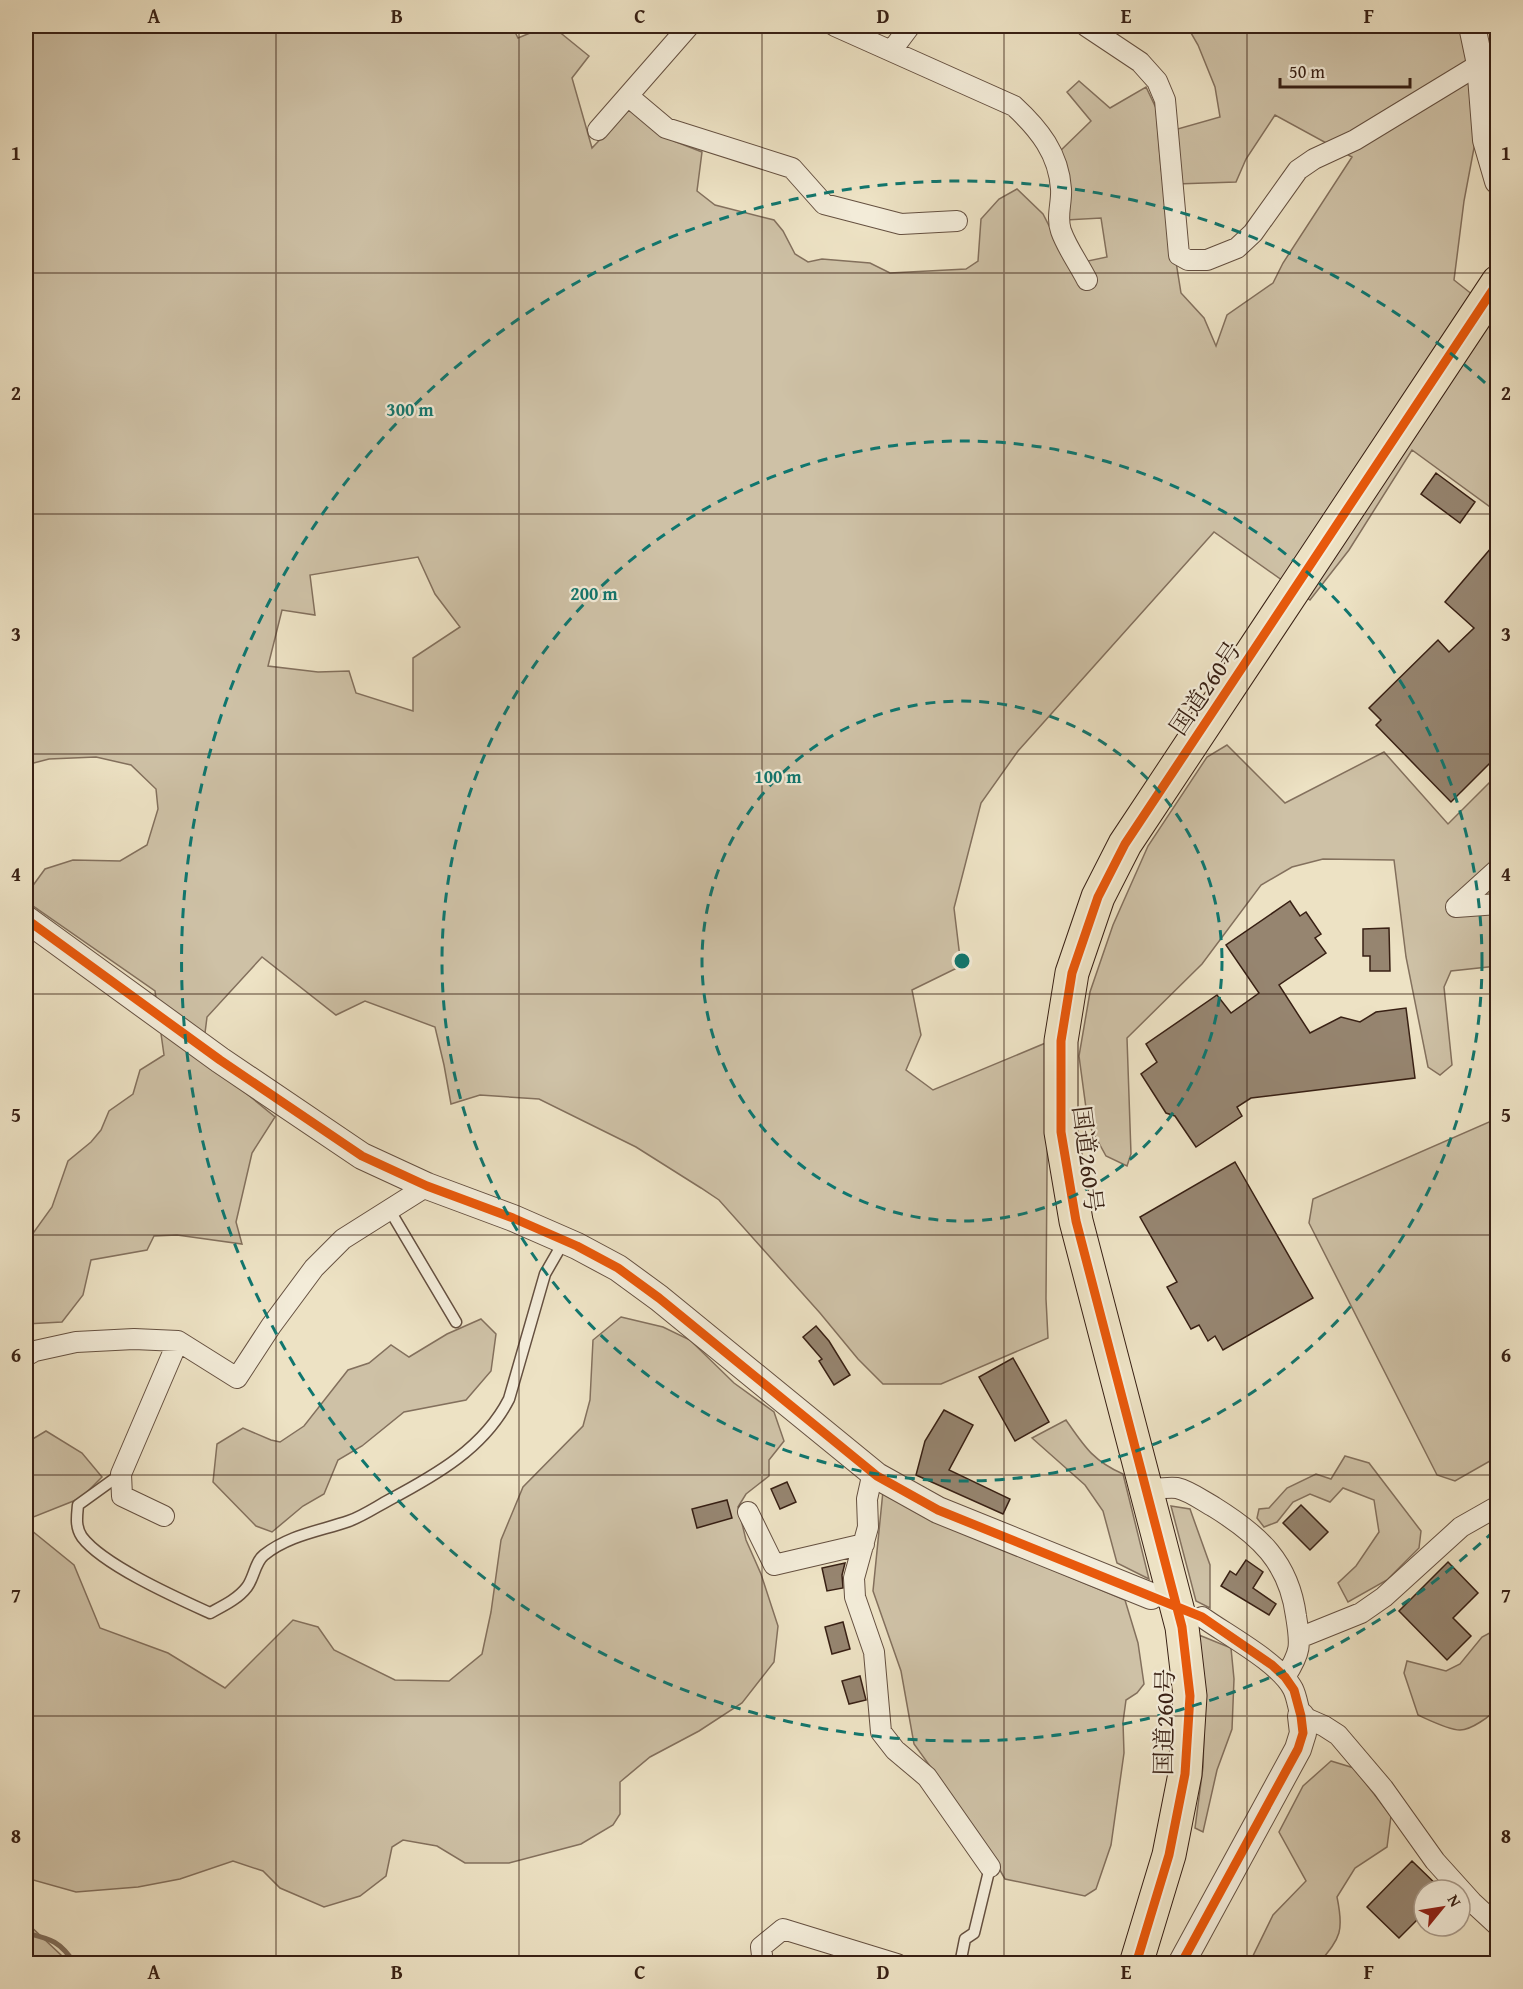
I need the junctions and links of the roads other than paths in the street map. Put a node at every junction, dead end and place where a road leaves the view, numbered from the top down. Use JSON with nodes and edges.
{"nodes":[{"id":1,"x":689,"y":26,"type":"edge"},
{"id":2,"x":835,"y":26,"type":"edge"},
{"id":3,"x":910,"y":26,"type":"edge"},
{"id":4,"x":1086,"y":26,"type":"edge"},
{"id":5,"x":1472,"y":26,"type":"edge"},
{"id":6,"x":892,"y":50,"type":"junction"},
{"id":7,"x":1480,"y":64,"type":"junction"},
{"id":8,"x":628,"y":96,"type":"junction"},
{"id":9,"x":598,"y":130,"type":"dead end"},
{"id":10,"x":1497,"y":181,"type":"edge"},
{"id":11,"x":957,"y":221,"type":"dead end"},
{"id":12,"x":1087,"y":280,"type":"dead end"},
{"id":13,"x":1497,"y":282,"type":"edge"},
{"id":14,"x":1497,"y":869,"type":"edge"},
{"id":15,"x":1497,"y":904,"type":"edge"},
{"id":16,"x":26,"y":919,"type":"edge"},
{"id":17,"x":427,"y":1186,"type":"junction"},
{"id":18,"x":388,"y":1209,"type":"junction"},
{"id":19,"x":564,"y":1240,"type":"junction"},
{"id":20,"x":456,"y":1322,"type":"dead end"},
{"id":21,"x":178,"y":1341,"type":"junction"},
{"id":22,"x":26,"y":1356,"type":"edge"},
{"id":23,"x":873,"y":1472,"type":"junction"},
{"id":24,"x":121,"y":1474,"type":"junction"},
{"id":25,"x":1145,"y":1490,"type":"junction"},
{"id":26,"x":1497,"y":1506,"type":"edge"},
{"id":27,"x":748,"y":1512,"type":"dead end"},
{"id":28,"x":164,"y":1516,"type":"dead end"},
{"id":29,"x":864,"y":1544,"type":"junction"},
{"id":30,"x":1151,"y":1596,"type":"dead end"},
{"id":31,"x":1202,"y":1617,"type":"dead end"},
{"id":32,"x":1299,"y":1638,"type":"junction"},
{"id":33,"x":1285,"y":1677,"type":"junction"},
{"id":34,"x":1301,"y":1716,"type":"junction"},
{"id":35,"x":990,"y":1867,"type":"joint"},
{"id":36,"x":1497,"y":1926,"type":"edge"},
{"id":37,"x":874,"y":1960,"type":"edge"},
{"id":38,"x":763,"y":1964,"type":"edge"},
{"id":39,"x":897,"y":1964,"type":"edge"},
{"id":40,"x":960,"y":1964,"type":"edge"},
{"id":41,"x":1136,"y":1964,"type":"edge"},
{"id":42,"x":1180,"y":1964,"type":"edge"}],
"edges":[{"from":1,"to":8,"type":"street"},
{"from":2,"to":6,"type":"street"},
{"from":3,"to":6,"type":"street"},
{"from":4,"to":7,"type":"street"},
{"from":5,"to":7,"type":"street"},
{"from":6,"to":12,"type":"street"},
{"from":7,"to":10,"type":"street"},
{"from":8,"to":9,"type":"street"},
{"from":8,"to":11,"type":"street"},
{"from":13,"to":25,"type":"highway","name":"国道260号"},
{"from":14,"to":15,"type":"street"},
{"from":16,"to":17,"type":"street"},
{"from":17,"to":18,"type":"street"},
{"from":17,"to":19,"type":"street"},
{"from":18,"to":20,"type":"lane"},
{"from":18,"to":21,"type":"street"},
{"from":19,"to":23,"type":"street"},
{"from":19,"to":24,"type":"lane"},
{"from":21,"to":22,"type":"street"},
{"from":21,"to":24,"type":"street"},
{"from":23,"to":29,"type":"street"},
{"from":23,"to":30,"type":"street"},
{"from":24,"to":28,"type":"street"},
{"from":25,"to":32,"type":"street"},
{"from":25,"to":41,"type":"highway","name":"国道260号"},
{"from":26,"to":32,"type":"street"},
{"from":27,"to":29,"type":"street"},
{"from":29,"to":35,"type":"street"},
{"from":31,"to":33,"type":"street"},
{"from":32,"to":33,"type":"street"},
{"from":33,"to":34,"type":"street"},
{"from":34,"to":36,"type":"street"},
{"from":34,"to":42,"type":"street"},
{"from":35,"to":40,"type":"lane"},
{"from":37,"to":38,"type":"street"},
{"from":37,"to":39,"type":"street"}]}
